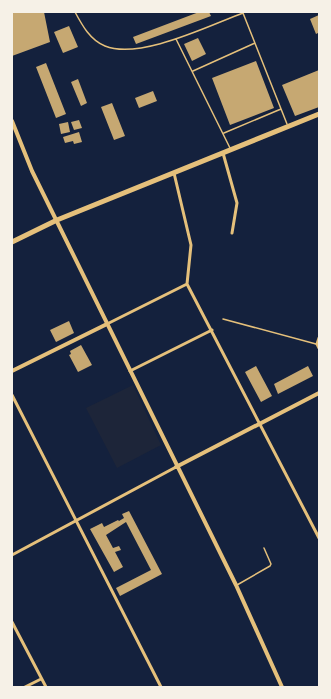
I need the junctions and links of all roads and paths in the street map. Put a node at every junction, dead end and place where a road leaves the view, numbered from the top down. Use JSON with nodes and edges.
{"nodes":[{"id":1,"x":75,"y":12,"type":"edge"},
{"id":2,"x":243,"y":12,"type":"edge"},
{"id":3,"x":176,"y":39,"type":"junction"},
{"id":4,"x":255,"y":43,"type":"junction"},
{"id":5,"x":192,"y":71,"type":"junction"},
{"id":6,"x":281,"y":109,"type":"junction"},
{"id":7,"x":319,"y":114,"type":"edge"},
{"id":8,"x":12,"y":121,"type":"edge"},
{"id":9,"x":288,"y":126,"type":"junction"},
{"id":10,"x":223,"y":133,"type":"junction"},
{"id":11,"x":230,"y":150,"type":"junction"},
{"id":12,"x":223,"y":153,"type":"junction"},
{"id":13,"x":174,"y":173,"type":"junction"},
{"id":14,"x":57,"y":220,"type":"junction"},
{"id":15,"x":232,"y":233,"type":"dead end"},
{"id":16,"x":12,"y":242,"type":"edge"},
{"id":17,"x":187,"y":284,"type":"junction"},
{"id":18,"x":223,"y":319,"type":"dead end"},
{"id":19,"x":107,"y":324,"type":"junction"},
{"id":20,"x":212,"y":330,"type":"junction"},
{"id":21,"x":319,"y":338,"type":"edge"},
{"id":22,"x":318,"y":346,"type":"edge"},
{"id":23,"x":12,"y":371,"type":"edge"},
{"id":24,"x":130,"y":371,"type":"junction"},
{"id":25,"x":319,"y":393,"type":"edge"},
{"id":26,"x":12,"y":395,"type":"edge"},
{"id":27,"x":260,"y":423,"type":"junction"},
{"id":28,"x":176,"y":467,"type":"junction"},
{"id":29,"x":75,"y":520,"type":"junction"},
{"id":30,"x":319,"y":538,"type":"edge"},
{"id":31,"x":264,"y":548,"type":"dead end"},
{"id":32,"x":12,"y":555,"type":"edge"},
{"id":33,"x":236,"y":585,"type":"junction"},
{"id":34,"x":12,"y":622,"type":"edge"},
{"id":35,"x":41,"y":679,"type":"junction"},
{"id":36,"x":25,"y":687,"type":"edge"},
{"id":37,"x":46,"y":687,"type":"edge"},
{"id":38,"x":161,"y":687,"type":"edge"},
{"id":39,"x":282,"y":687,"type":"edge"}],
"edges":[{"from":1,"to":3,"type":"lane"},
{"from":2,"to":3,"type":"lane"},
{"from":2,"to":4,"type":"lane"},
{"from":3,"to":5,"type":"lane"},
{"from":4,"to":5,"type":"lane"},
{"from":4,"to":6,"type":"lane"},
{"from":5,"to":10,"type":"lane"},
{"from":6,"to":9,"type":"lane"},
{"from":6,"to":10,"type":"lane"},
{"from":7,"to":9,"type":"main road"},
{"from":8,"to":14,"type":"street"},
{"from":9,"to":11,"type":"main road"},
{"from":10,"to":11,"type":"lane"},
{"from":11,"to":12,"type":"main road"},
{"from":12,"to":13,"type":"main road"},
{"from":12,"to":15,"type":"street"},
{"from":13,"to":14,"type":"main road"},
{"from":13,"to":17,"type":"street"},
{"from":14,"to":16,"type":"main road"},
{"from":14,"to":19,"type":"street"},
{"from":17,"to":19,"type":"street"},
{"from":17,"to":20,"type":"street"},
{"from":18,"to":22,"type":"lane"},
{"from":19,"to":23,"type":"street"},
{"from":19,"to":24,"type":"street"},
{"from":20,"to":24,"type":"street"},
{"from":20,"to":27,"type":"street"},
{"from":21,"to":22,"type":"street"},
{"from":24,"to":28,"type":"street"},
{"from":25,"to":27,"type":"street"},
{"from":26,"to":29,"type":"street"},
{"from":27,"to":28,"type":"street"},
{"from":27,"to":30,"type":"street"},
{"from":28,"to":29,"type":"street"},
{"from":28,"to":33,"type":"street"},
{"from":29,"to":32,"type":"street"},
{"from":29,"to":38,"type":"street"},
{"from":31,"to":33,"type":"lane"},
{"from":33,"to":39,"type":"street"},
{"from":34,"to":35,"type":"street"},
{"from":35,"to":36,"type":"street"},
{"from":35,"to":37,"type":"street"}]}
